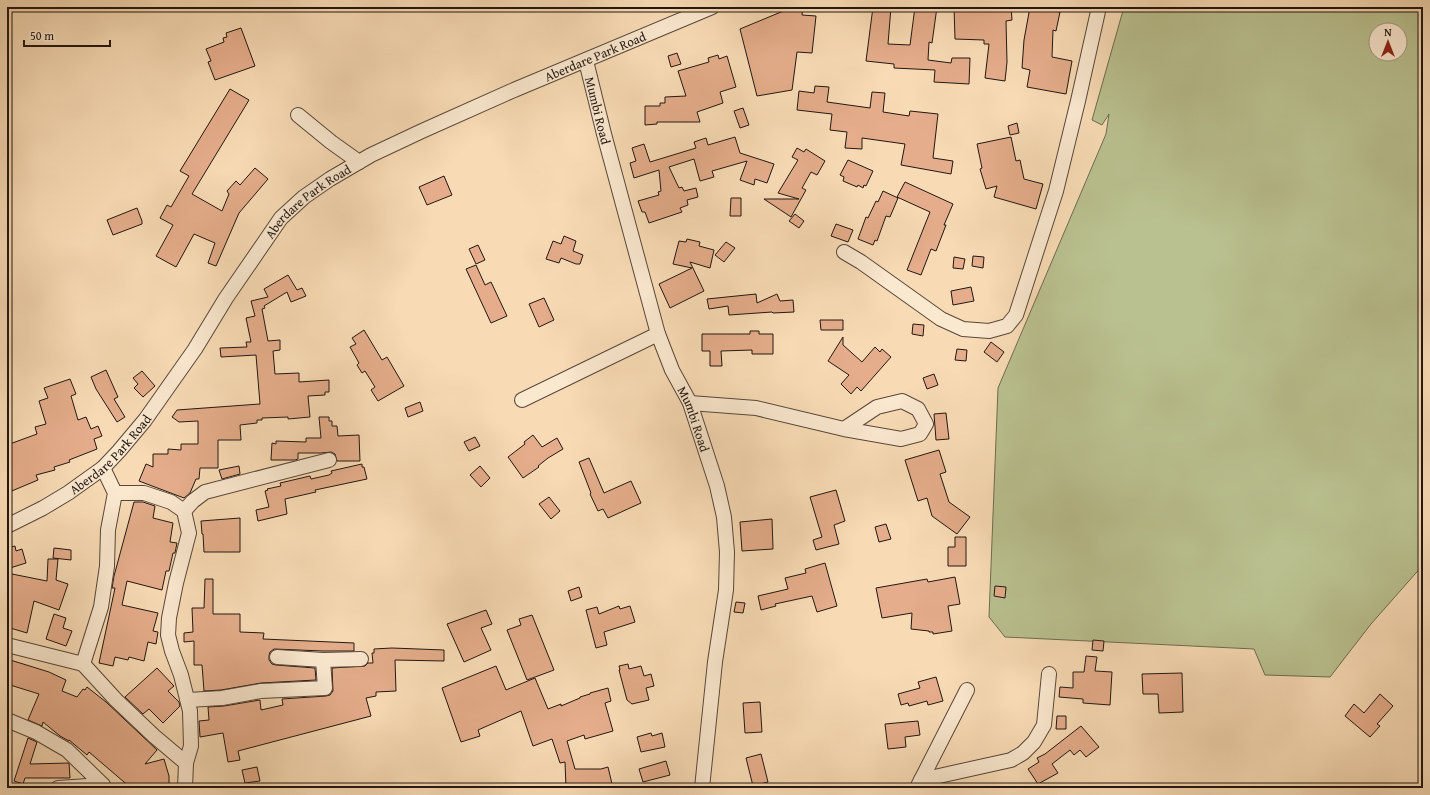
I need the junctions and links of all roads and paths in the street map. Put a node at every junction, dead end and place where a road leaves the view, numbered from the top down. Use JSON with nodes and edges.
{"nodes":[{"id":1,"x":710,"y":7,"type":"edge"},
{"id":2,"x":1099,"y":7,"type":"edge"},
{"id":3,"x":586,"y":61,"type":"junction"},
{"id":4,"x":298,"y":115,"type":"dead end"},
{"id":5,"x":359,"y":162,"type":"junction"},
{"id":6,"x":844,"y":252,"type":"dead end"},
{"id":7,"x":658,"y":334,"type":"junction"},
{"id":8,"x":522,"y":400,"type":"dead end"},
{"id":9,"x":690,"y":403,"type":"junction"},
{"id":10,"x":844,"y":429,"type":"junction"},
{"id":11,"x":329,"y":460,"type":"dead end"},
{"id":12,"x":103,"y":468,"type":"junction"},
{"id":13,"x":115,"y":493,"type":"junction"},
{"id":14,"x":184,"y":512,"type":"junction"},
{"id":15,"x":7,"y":526,"type":"edge"},
{"id":16,"x":7,"y":645,"type":"edge"},
{"id":17,"x":277,"y":657,"type":"dead end"},
{"id":18,"x":361,"y":659,"type":"dead end"},
{"id":19,"x":323,"y":660,"type":"junction"},
{"id":20,"x":83,"y":664,"type":"junction"},
{"id":21,"x":1048,"y":674,"type":"dead end"},
{"id":22,"x":967,"y":690,"type":"dead end"},
{"id":23,"x":188,"y":700,"type":"junction"},
{"id":24,"x":7,"y":720,"type":"edge"},
{"id":25,"x":186,"y":764,"type":"junction"},
{"id":26,"x":919,"y":784,"type":"edge"},
{"id":27,"x":103,"y":786,"type":"edge"},
{"id":28,"x":58,"y":788,"type":"edge"},
{"id":29,"x":185,"y":788,"type":"edge"},
{"id":30,"x":702,"y":788,"type":"edge"}],
"edges":[{"from":1,"to":3,"type":"street","name":"Aberdare Park Road"},
{"from":2,"to":6,"type":"street"},
{"from":3,"to":5,"type":"street","name":"Aberdare Park Road"},
{"from":3,"to":7,"type":"street","name":"Mumbi Road"},
{"from":4,"to":5,"type":"street"},
{"from":5,"to":12,"type":"street","name":"Aberdare Park Road"},
{"from":7,"to":8,"type":"street"},
{"from":7,"to":9,"type":"street","name":"Mumbi Road"},
{"from":9,"to":10,"type":"street"},
{"from":9,"to":30,"type":"street","name":"Mumbi Road"},
{"from":10,"to":10,"type":"street"},
{"from":11,"to":14,"type":"street"},
{"from":12,"to":13,"type":"street"},
{"from":12,"to":15,"type":"street","name":"Aberdare Park Road"},
{"from":13,"to":14,"type":"street"},
{"from":13,"to":20,"type":"street"},
{"from":14,"to":23,"type":"street"},
{"from":16,"to":20,"type":"street"},
{"from":17,"to":19,"type":"street"},
{"from":18,"to":19,"type":"street"},
{"from":19,"to":23,"type":"street"},
{"from":20,"to":25,"type":"street"},
{"from":21,"to":26,"type":"street"},
{"from":22,"to":26,"type":"street"},
{"from":23,"to":25,"type":"street"},
{"from":24,"to":27,"type":"street"},
{"from":25,"to":29,"type":"street"},
{"from":27,"to":28,"type":"street"}]}
